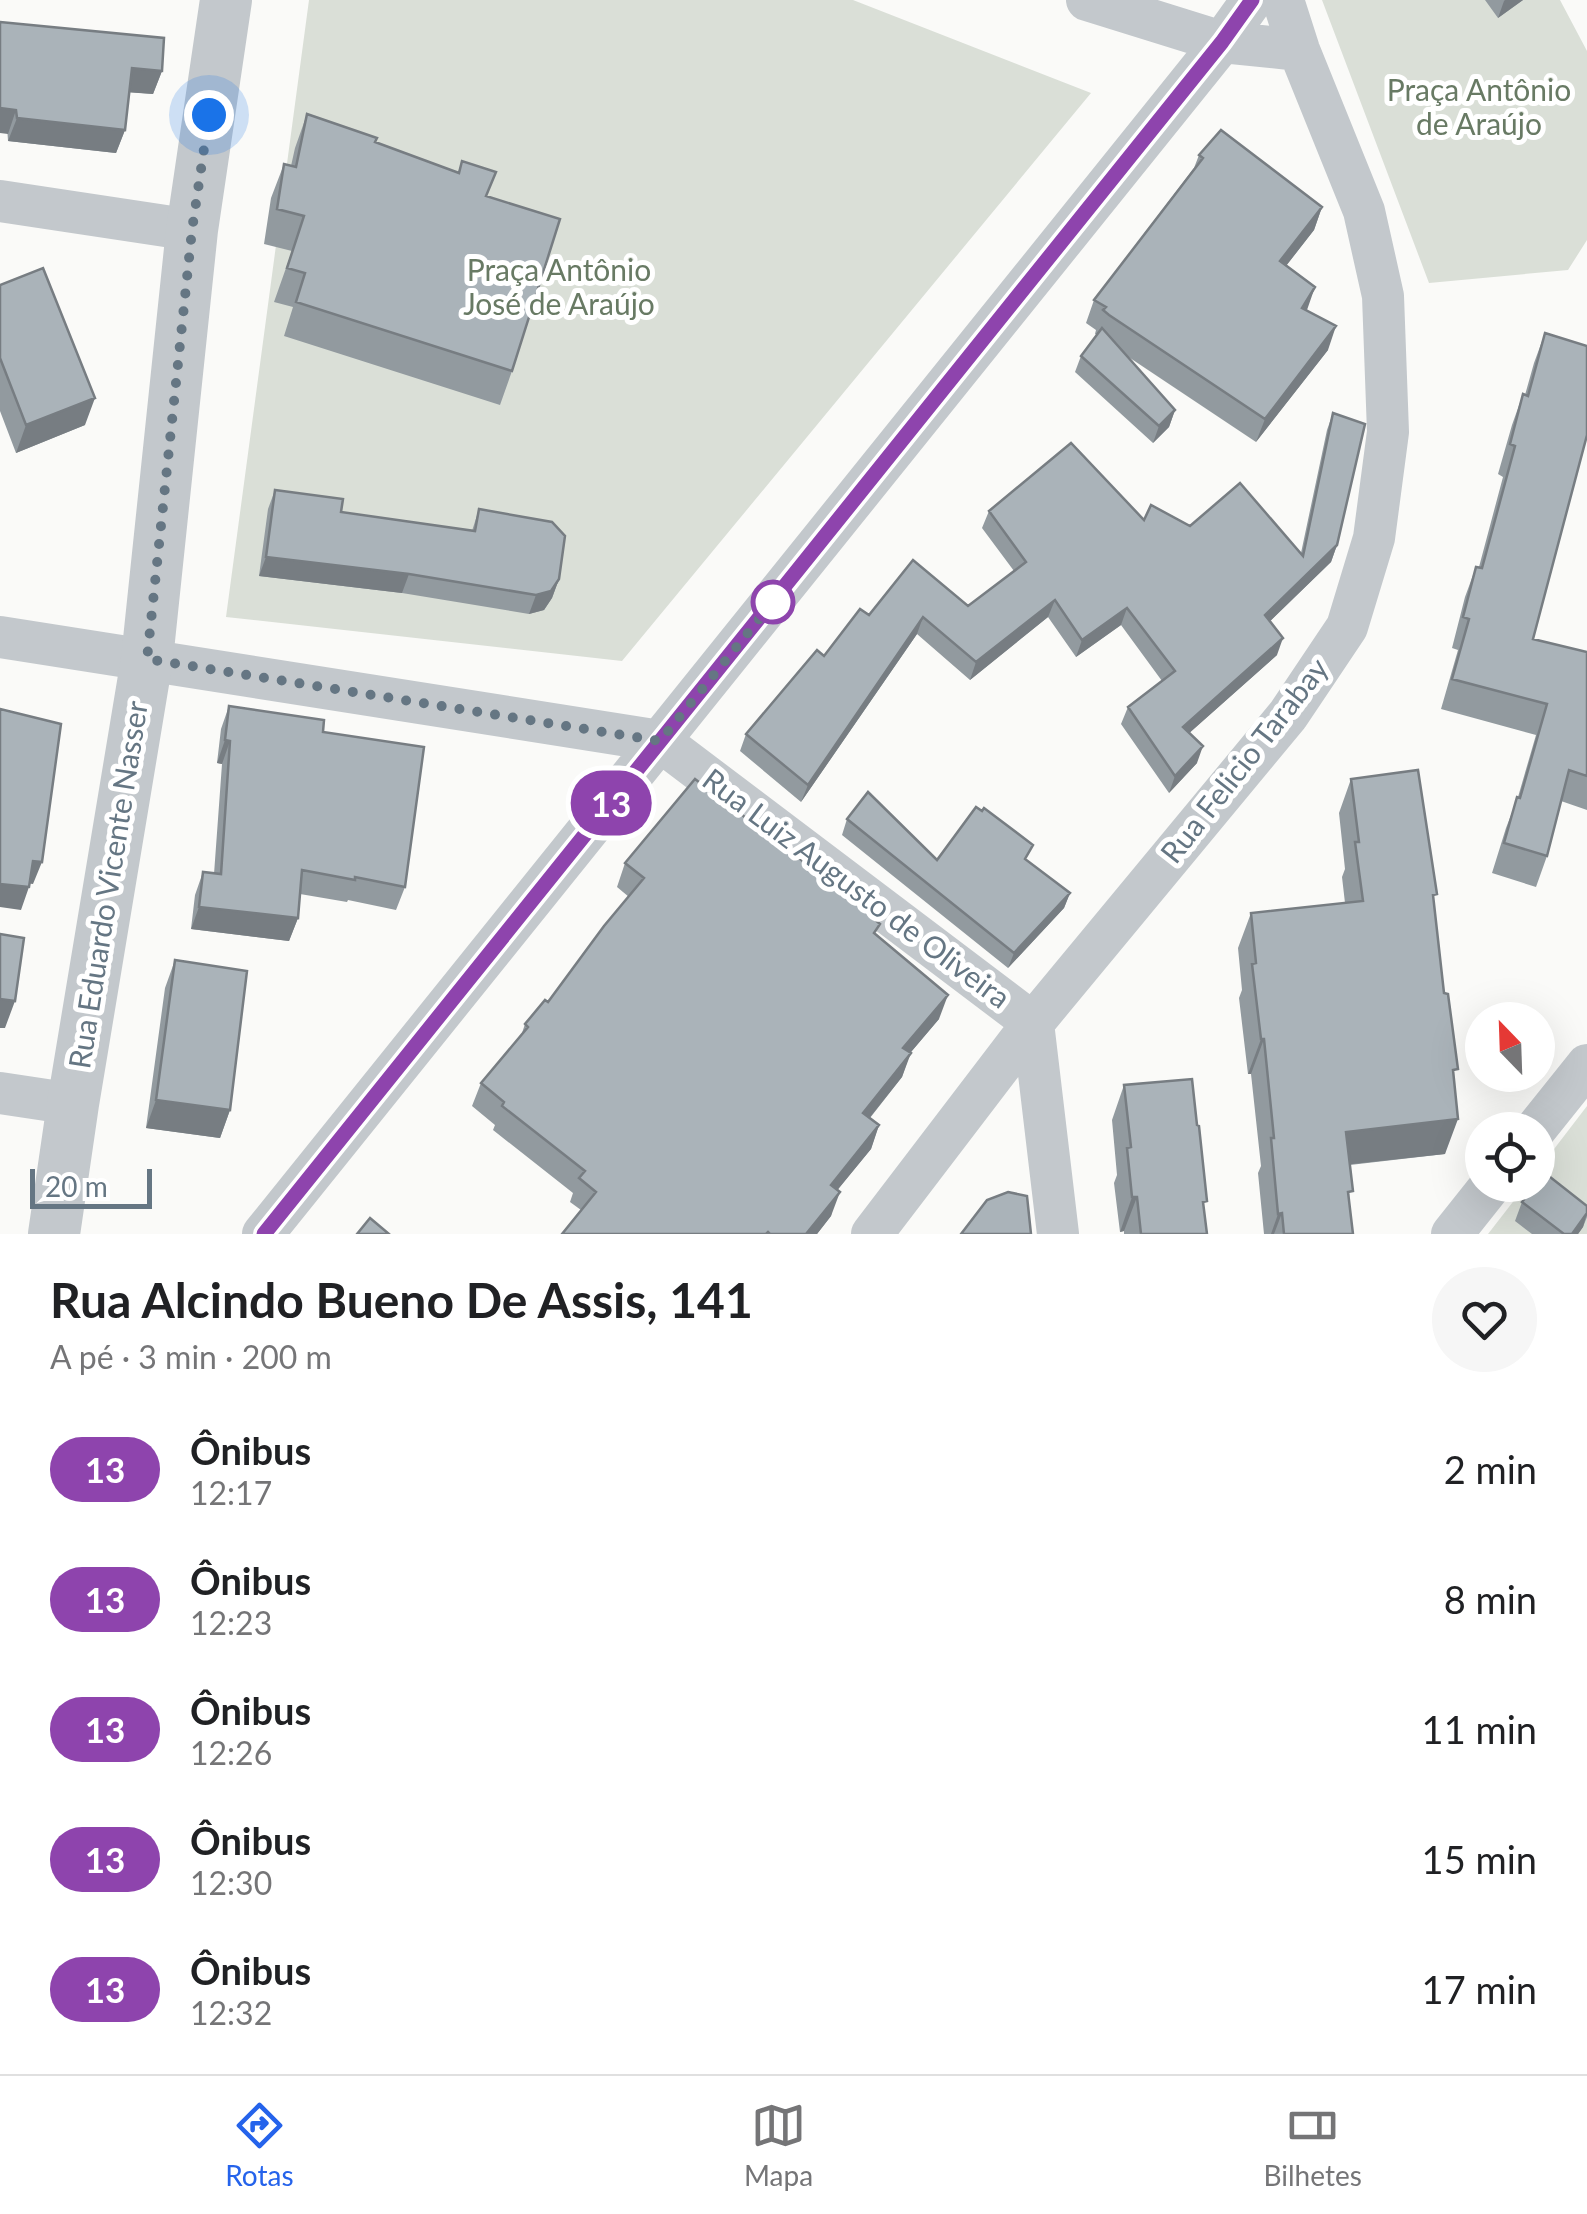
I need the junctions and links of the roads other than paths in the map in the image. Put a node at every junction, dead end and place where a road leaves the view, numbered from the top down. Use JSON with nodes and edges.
{"nodes":[{"id":1,"x":226,"y":0,"type":"edge"},
{"id":2,"x":1088,"y":0,"type":"edge"},
{"id":3,"x":1252,"y":0,"type":"edge"},
{"id":4,"x":1283,"y":0,"type":"edge"},
{"id":5,"x":1222,"y":42,"type":"junction"},
{"id":6,"x":1299,"y":50,"type":"junction"},
{"id":7,"x":0,"y":202,"type":"edge"},
{"id":8,"x":192,"y":230,"type":"junction"},
{"id":9,"x":0,"y":636,"type":"edge"},
{"id":10,"x":147,"y":659,"type":"junction"},
{"id":11,"x":660,"y":741,"type":"junction"},
{"id":12,"x":1033,"y":1023,"type":"junction"},
{"id":13,"x":1587,"y":1065,"type":"edge"},
{"id":14,"x":0,"y":1093,"type":"edge"},
{"id":15,"x":73,"y":1104,"type":"junction"},
{"id":16,"x":1549,"y":1112,"type":"edge"},
{"id":17,"x":1477,"y":1202,"type":"edge"},
{"id":18,"x":54,"y":1234,"type":"edge"},
{"id":19,"x":264,"y":1234,"type":"edge"},
{"id":20,"x":872,"y":1234,"type":"edge"},
{"id":21,"x":1058,"y":1234,"type":"edge"},
{"id":22,"x":1452,"y":1234,"type":"edge"}],
"edges":[{"from":1,"to":8,"type":"street","name":"Rua Eduardo Vicente Nasser"},
{"from":2,"to":5,"type":"street"},
{"from":3,"to":5,"type":"street"},
{"from":4,"to":6,"type":"street","name":"Rua Felicio Tarabay"},
{"from":5,"to":6,"type":"street"},
{"from":5,"to":11,"type":"street"},
{"from":6,"to":12,"type":"street","name":"Rua Felicio Tarabay"},
{"from":7,"to":8,"type":"street"},
{"from":8,"to":10,"type":"street","name":"Rua Eduardo Vicente Nasser"},
{"from":9,"to":10,"type":"street","name":"Rua Luiz Augusto de Oliveira"},
{"from":10,"to":11,"type":"street","name":"Rua Luiz Augusto de Oliveira"},
{"from":10,"to":15,"type":"street","name":"Rua Eduardo Vicente Nasser"},
{"from":11,"to":12,"type":"street","name":"Rua Luiz Augusto de Oliveira"},
{"from":11,"to":19,"type":"street"},
{"from":12,"to":20,"type":"street","name":"Rua Felicio Tarabay"},
{"from":12,"to":21,"type":"street","name":"Rua Luiz Augusto de Oliveira"},
{"from":13,"to":16,"type":"street"},
{"from":14,"to":15,"type":"street"},
{"from":15,"to":18,"type":"street","name":"Rua Eduardo Vicente Nasser"},
{"from":17,"to":22,"type":"street"}]}
